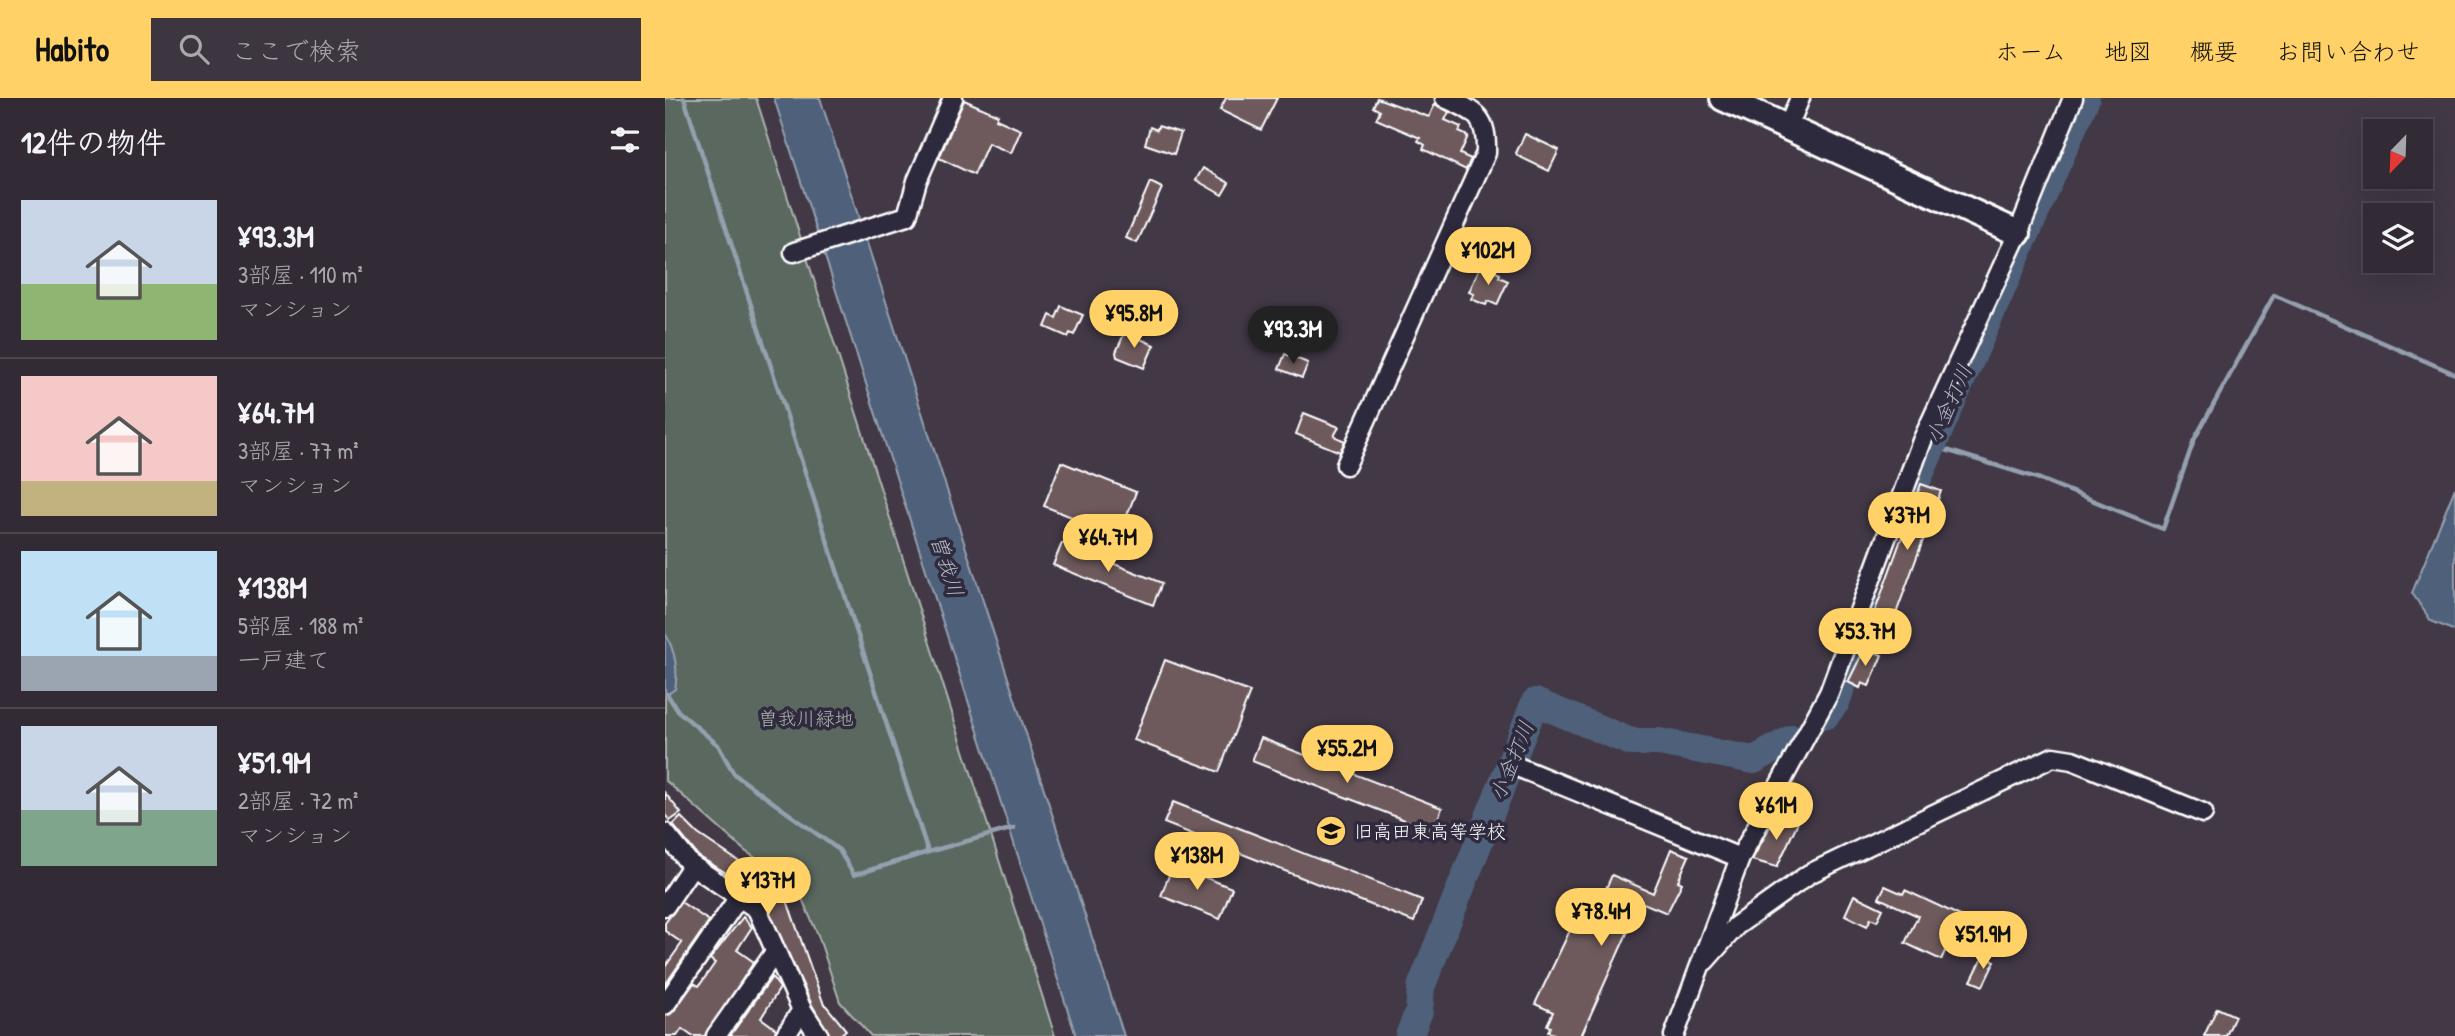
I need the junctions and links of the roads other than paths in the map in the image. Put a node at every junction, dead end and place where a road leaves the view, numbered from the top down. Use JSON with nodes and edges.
{"nodes":[{"id":1,"x":953,"y":98,"type":"edge"},
{"id":2,"x":1445,"y":98,"type":"edge"},
{"id":3,"x":1723,"y":98,"type":"edge"},
{"id":4,"x":1800,"y":98,"type":"edge"},
{"id":5,"x":2073,"y":98,"type":"edge"},
{"id":6,"x":1787,"y":129,"type":"junction"},
{"id":7,"x":2018,"y":233,"type":"junction"},
{"id":8,"x":794,"y":253,"type":"dead end"},
{"id":9,"x":1346,"y":465,"type":"dead end"},
{"id":10,"x":1515,"y":766,"type":"dead end"},
{"id":11,"x":2203,"y":813,"type":"dead end"},
{"id":12,"x":665,"y":833,"type":"edge"},
{"id":13,"x":1740,"y":858,"type":"junction"},
{"id":14,"x":692,"y":866,"type":"junction"},
{"id":15,"x":739,"y":897,"type":"junction"},
{"id":16,"x":665,"y":906,"type":"edge"},
{"id":17,"x":775,"y":952,"type":"junction"},
{"id":18,"x":1698,"y":969,"type":"junction"},
{"id":19,"x":665,"y":1005,"type":"edge"},
{"id":20,"x":802,"y":1010,"type":"junction"},
{"id":21,"x":716,"y":1036,"type":"edge"},
{"id":22,"x":785,"y":1036,"type":"edge"},
{"id":23,"x":819,"y":1036,"type":"edge"},
{"id":24,"x":1674,"y":1036,"type":"edge"}],
"edges":[{"from":1,"to":8,"type":"street"},
{"from":2,"to":9,"type":"street"},
{"from":3,"to":6,"type":"street"},
{"from":4,"to":6,"type":"street"},
{"from":5,"to":7,"type":"street"},
{"from":6,"to":7,"type":"street"},
{"from":7,"to":13,"type":"street"},
{"from":10,"to":13,"type":"street"},
{"from":11,"to":18,"type":"street"},
{"from":12,"to":14,"type":"street"},
{"from":13,"to":18,"type":"street"},
{"from":14,"to":15,"type":"street"},
{"from":14,"to":16,"type":"street"},
{"from":15,"to":17,"type":"street"},
{"from":15,"to":19,"type":"street"},
{"from":17,"to":20,"type":"street"},
{"from":17,"to":21,"type":"street"},
{"from":18,"to":24,"type":"street"},
{"from":20,"to":22,"type":"street"},
{"from":20,"to":23,"type":"street"}]}
